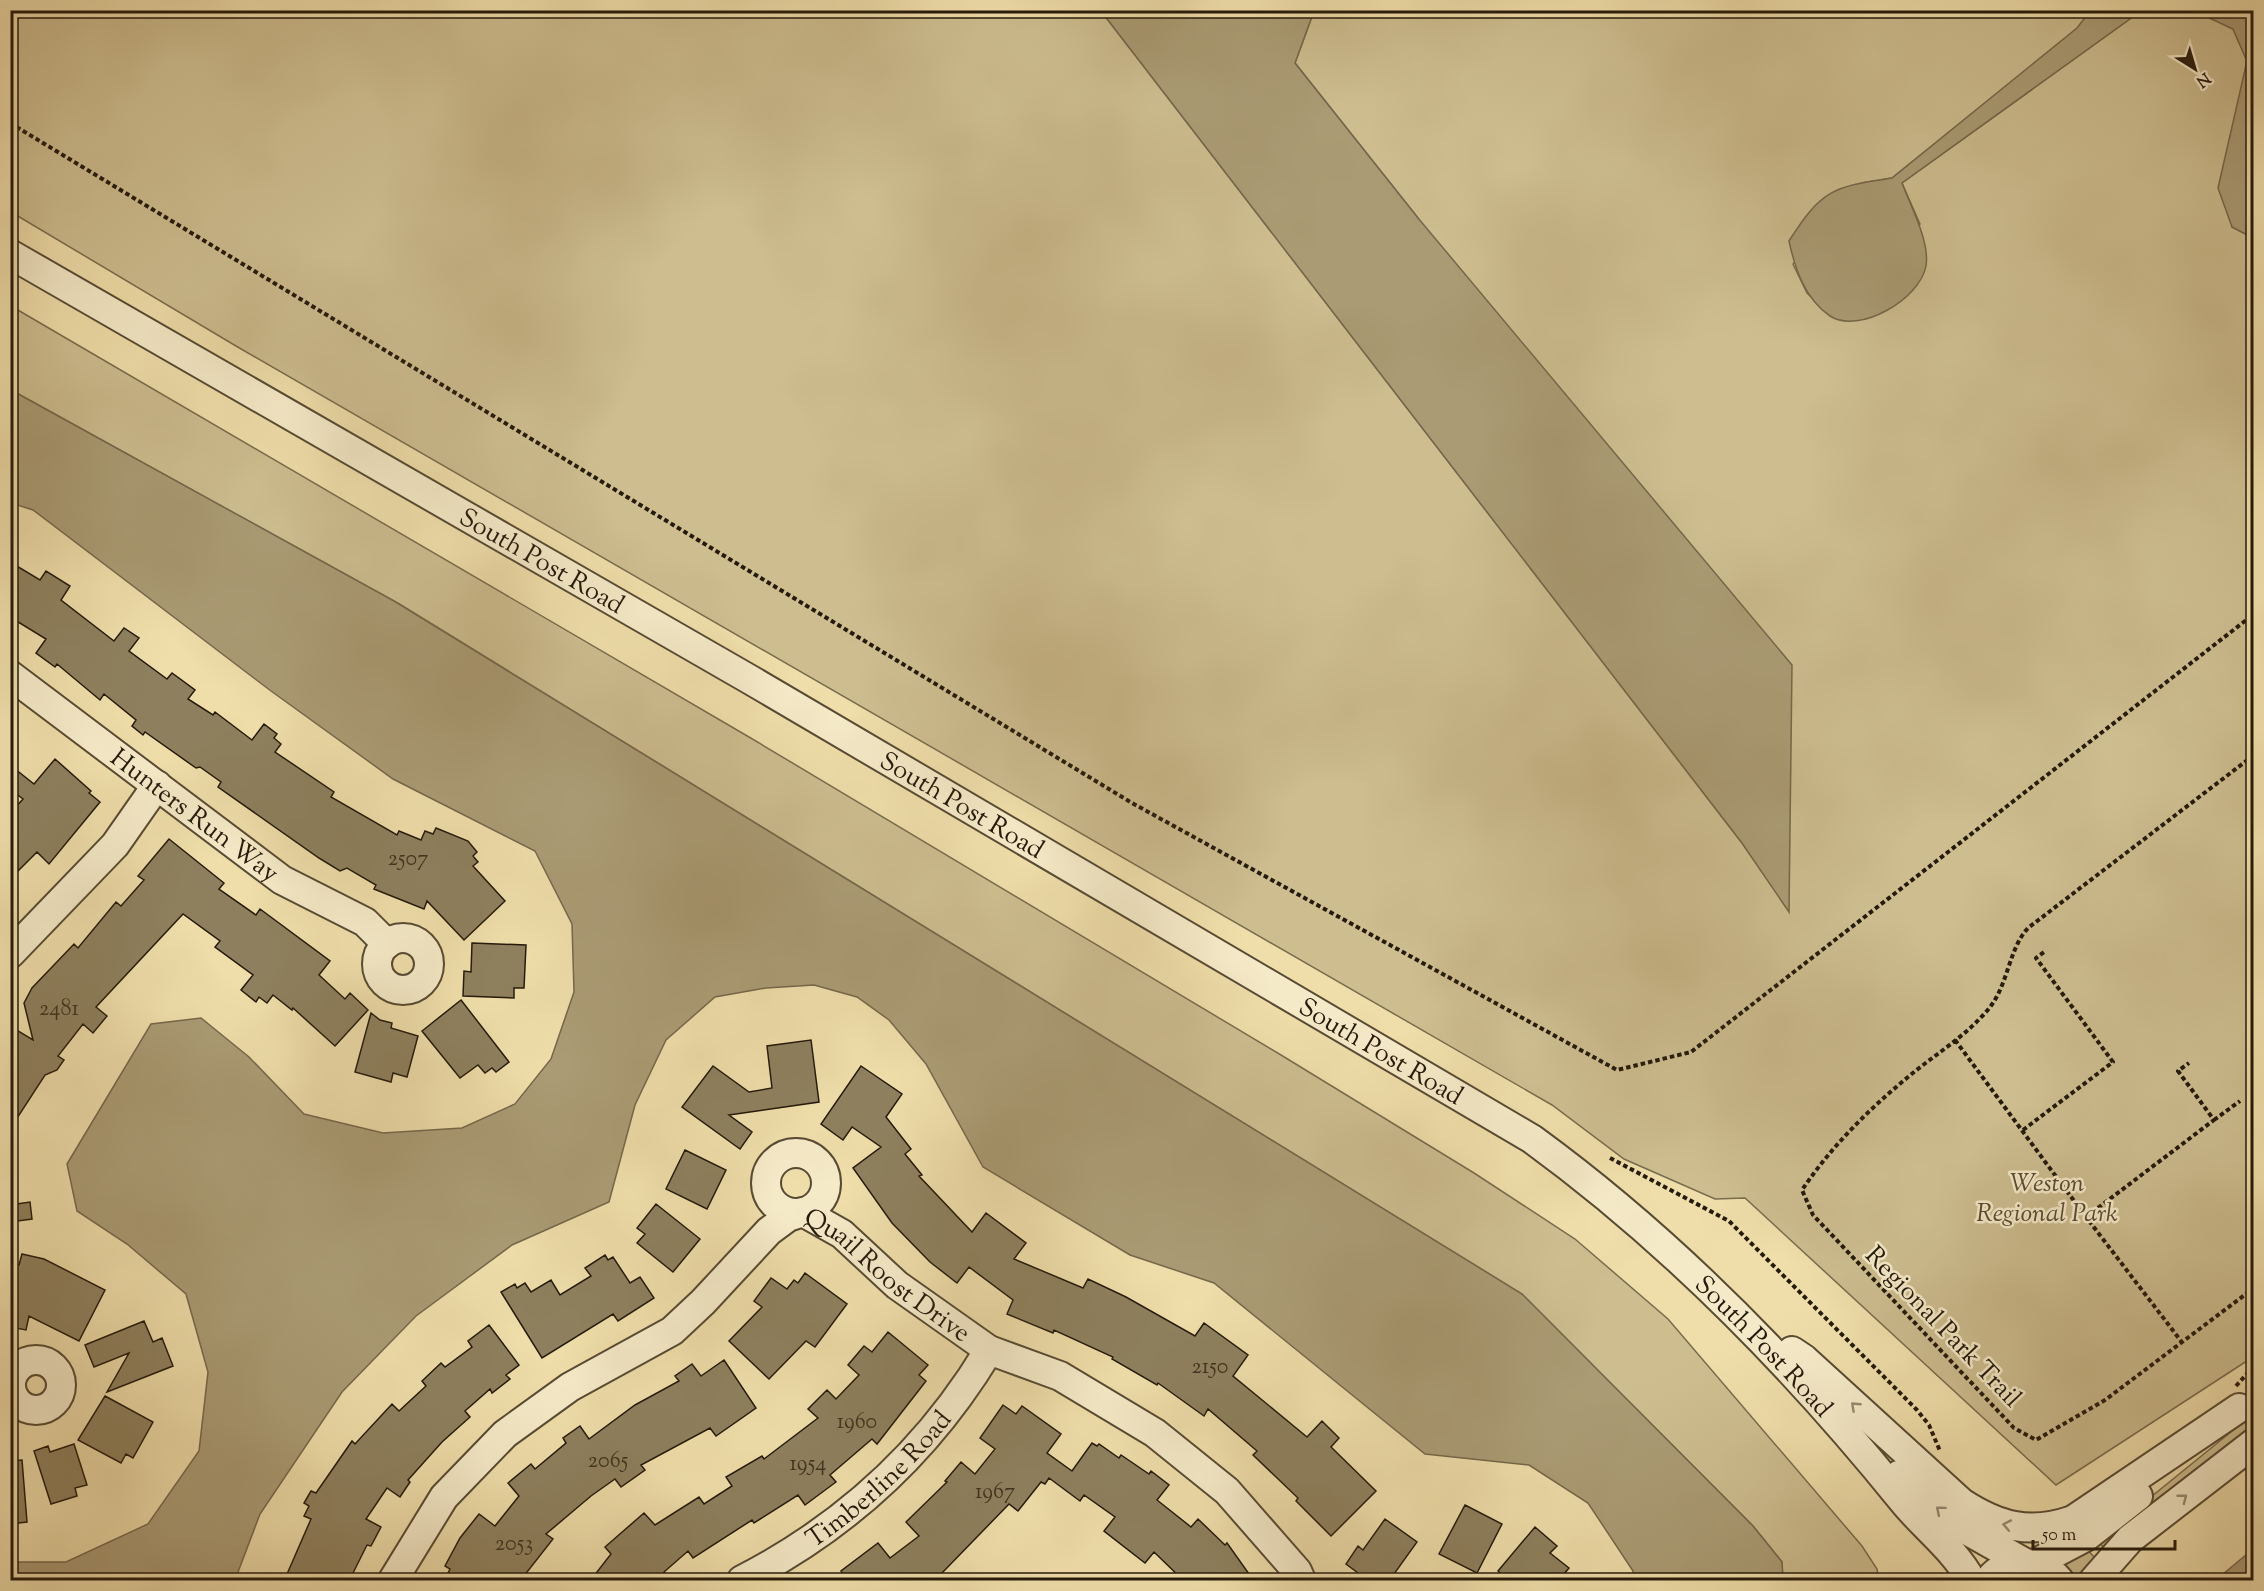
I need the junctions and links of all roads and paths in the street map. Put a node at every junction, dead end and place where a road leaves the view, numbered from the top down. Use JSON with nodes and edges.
{"nodes":[{"id":1,"x":10,"y":123,"type":"edge"},
{"id":2,"x":10,"y":254,"type":"edge"},
{"id":3,"x":2253,"y":614,"type":"edge"},
{"id":4,"x":10,"y":675,"type":"edge"},
{"id":5,"x":2253,"y":755,"type":"edge"},
{"id":6,"x":157,"y":785,"type":"junction"},
{"id":7,"x":387,"y":944,"type":"dead end"},
{"id":8,"x":2044,"y":952,"type":"dead end"},
{"id":9,"x":10,"y":954,"type":"edge"},
{"id":10,"x":1955,"y":1040,"type":"junction"},
{"id":11,"x":2189,"y":1064,"type":"dead end"},
{"id":12,"x":2240,"y":1101,"type":"dead end"},
{"id":13,"x":2214,"y":1120,"type":"junction"},
{"id":14,"x":2023,"y":1130,"type":"junction"},
{"id":15,"x":1610,"y":1158,"type":"dead end"},
{"id":16,"x":2086,"y":1217,"type":"junction"},
{"id":17,"x":2253,"y":1288,"type":"edge"},
{"id":18,"x":1746,"y":1324,"type":"junction"},
{"id":19,"x":2181,"y":1341,"type":"junction"},
{"id":20,"x":989,"y":1350,"type":"junction"},
{"id":21,"x":2253,"y":1366,"type":"edge"},
{"id":22,"x":2242,"y":1398,"type":"edge"},
{"id":23,"x":1852,"y":1437,"type":"junction"},
{"id":24,"x":2253,"y":1443,"type":"edge"},
{"id":25,"x":1941,"y":1453,"type":"dead end"},
{"id":26,"x":2029,"y":1564,"type":"junction"},
{"id":27,"x":393,"y":1581,"type":"edge"},
{"id":28,"x":742,"y":1581,"type":"edge"},
{"id":29,"x":1301,"y":1581,"type":"edge"},
{"id":30,"x":1971,"y":1581,"type":"edge"},
{"id":31,"x":1989,"y":1581,"type":"edge"},
{"id":32,"x":2059,"y":1581,"type":"edge"},
{"id":33,"x":2094,"y":1581,"type":"edge"}],
"edges":[{"from":1,"to":3,"type":"path"},
{"from":2,"to":18,"type":"street","name":"South Post Road"},
{"from":4,"to":6,"type":"street","name":"Hunters Run Way"},
{"from":5,"to":10,"type":"path"},
{"from":6,"to":7,"type":"street","name":"Hunters Run Way"},
{"from":6,"to":9,"type":"street"},
{"from":8,"to":14,"type":"path"},
{"from":10,"to":14,"type":"path"},
{"from":10,"to":19,"type":"path","name":"Regional Park Trail"},
{"from":11,"to":13,"type":"path"},
{"from":12,"to":13,"type":"path"},
{"from":13,"to":16,"type":"path"},
{"from":14,"to":16,"type":"path"},
{"from":15,"to":25,"type":"path"},
{"from":16,"to":19,"type":"path"},
{"from":17,"to":19,"type":"path","name":"Regional Park Trail"},
{"from":22,"to":18,"type":"street","one_way":true},
{"from":18,"to":23,"type":"street","name":"South Post Road"},
{"from":20,"to":27,"type":"street","name":"Quail Roost Drive"},
{"from":20,"to":28,"type":"street","name":"Timberline Road"},
{"from":20,"to":29,"type":"street","name":"Quail Roost Drive"},
{"from":21,"to":22,"type":"path"},
{"from":22,"to":26,"type":"street"},
{"from":26,"to":23,"type":"street","name":"South Post Road","one_way":true},
{"from":23,"to":30,"type":"street","name":"South Post Road"},
{"from":33,"to":24,"type":"street","one_way":true},
{"from":26,"to":31,"type":"street"},
{"from":26,"to":32,"type":"street","name":"South Post Road"}]}
